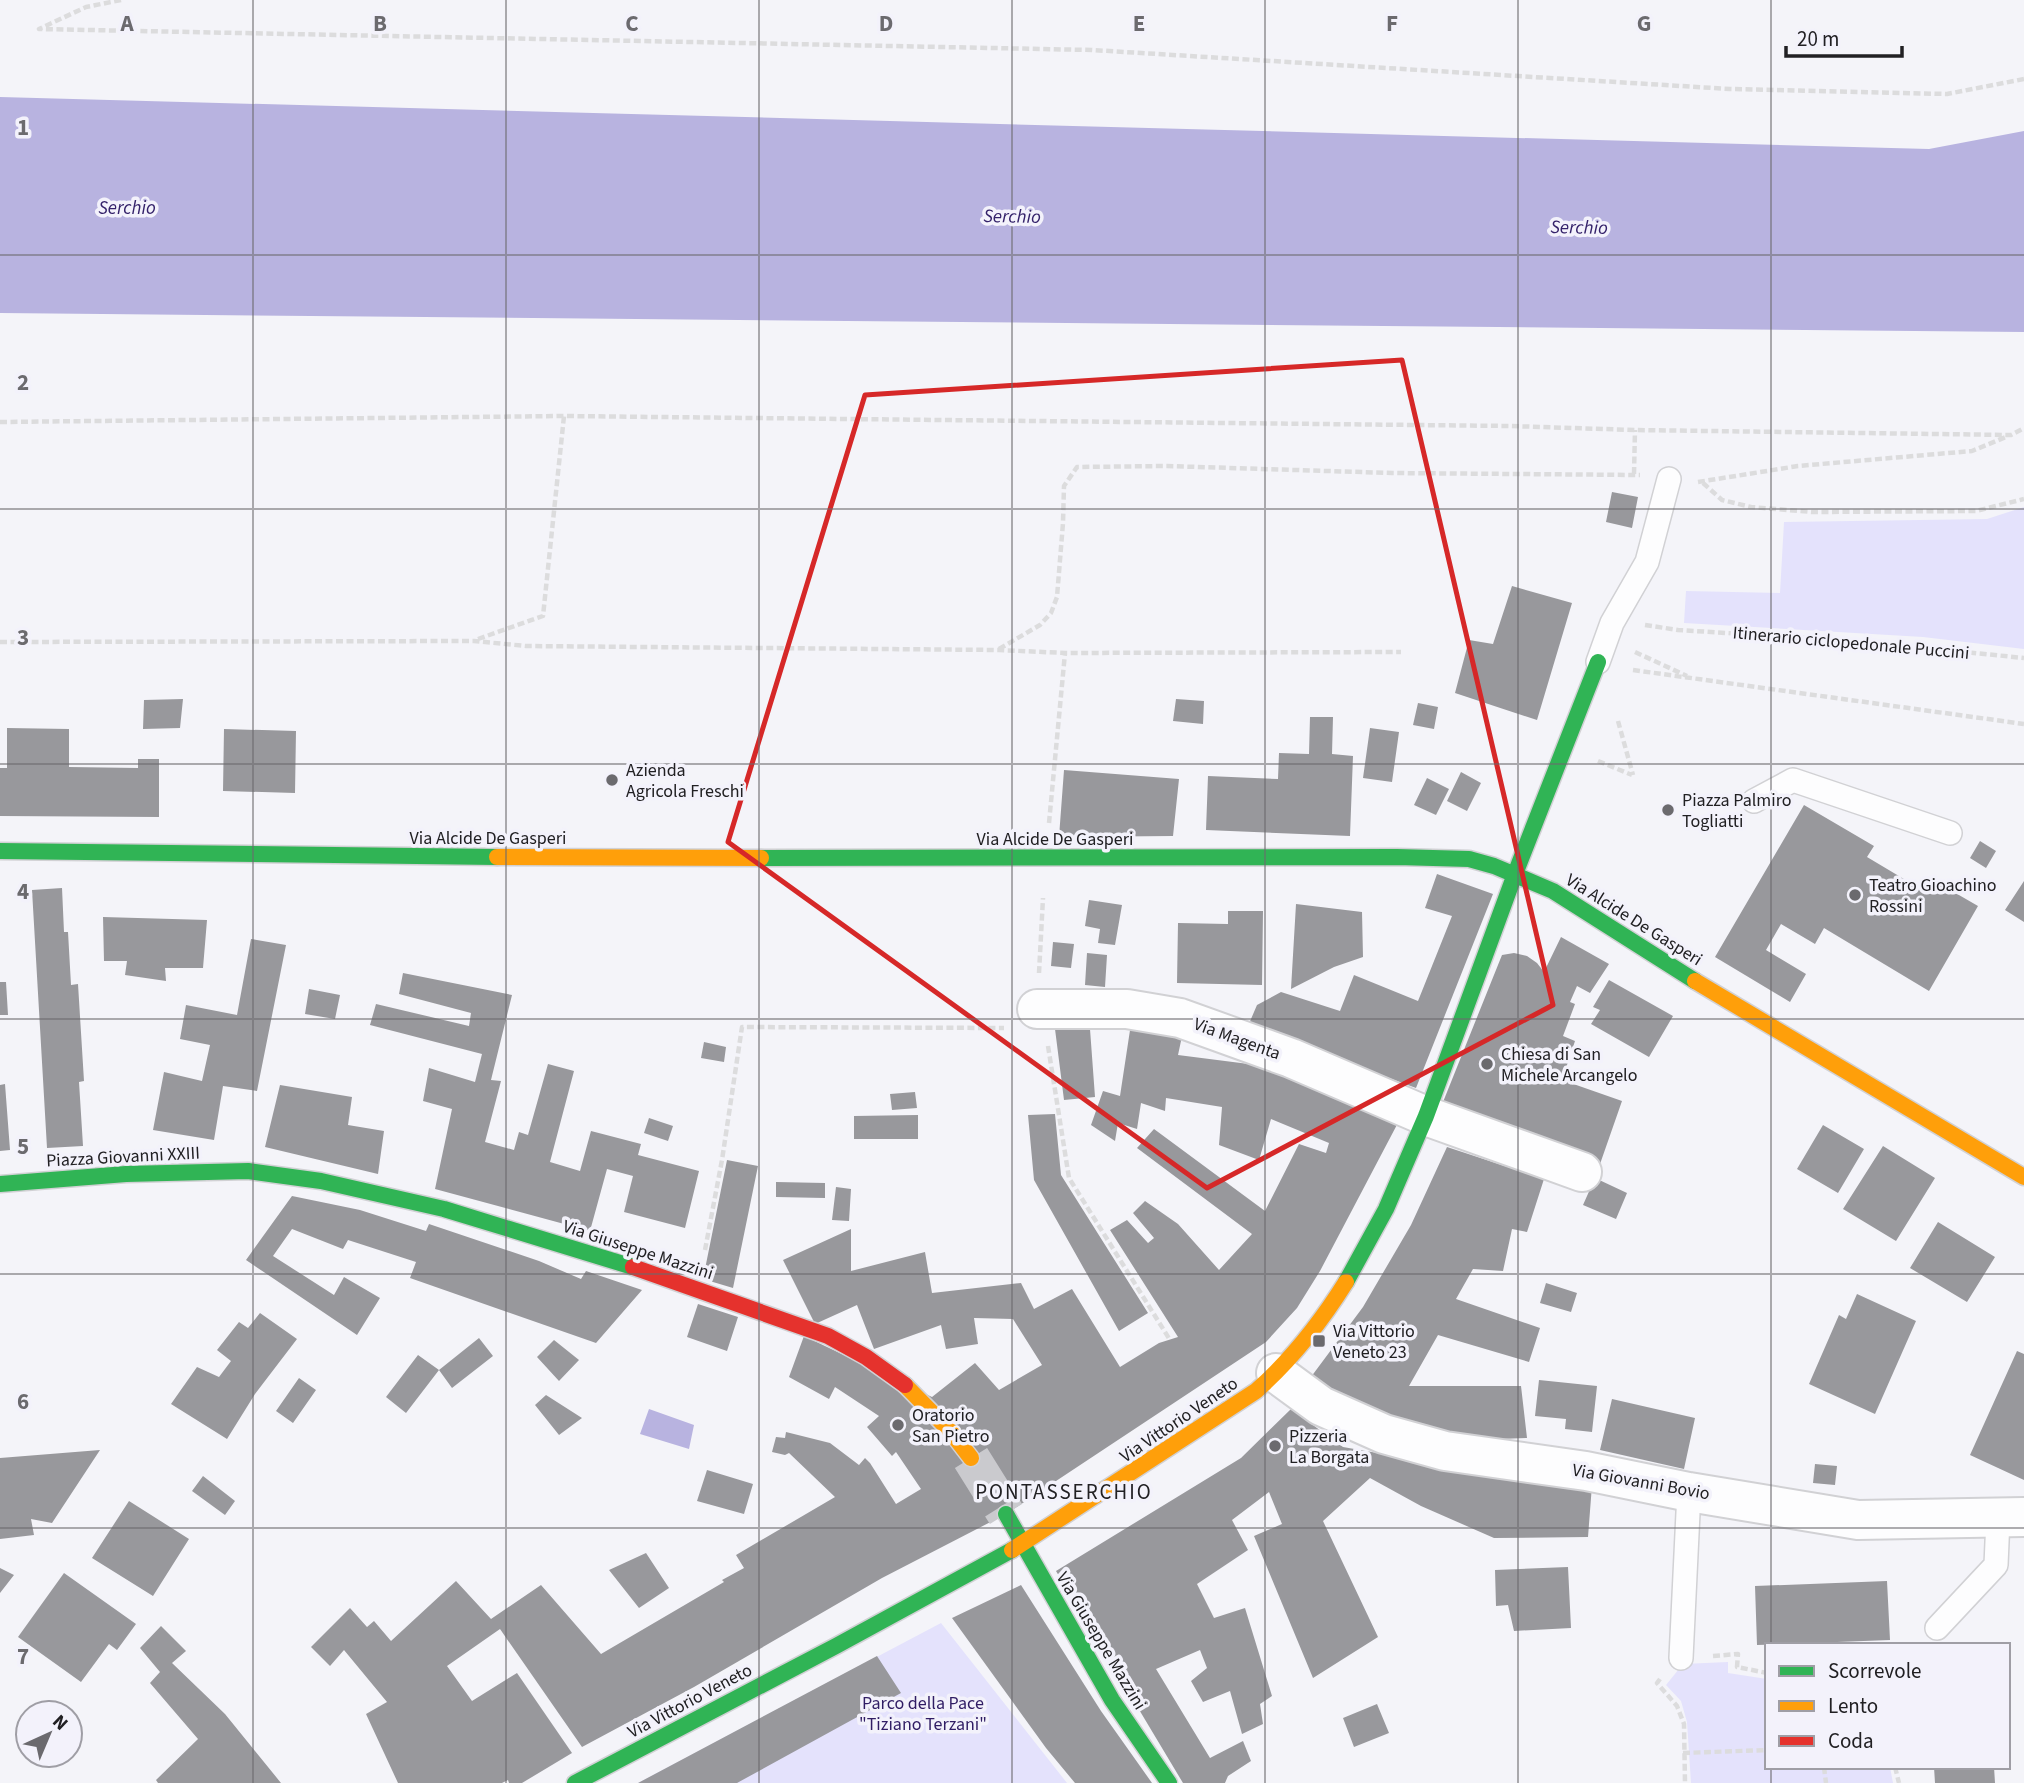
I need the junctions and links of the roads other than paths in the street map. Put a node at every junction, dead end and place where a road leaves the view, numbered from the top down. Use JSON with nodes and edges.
{"nodes":[{"id":1,"x":1669,"y":479,"type":"road end"},
{"id":2,"x":1598,"y":662,"type":"joint"},
{"id":3,"x":1754,"y":802,"type":"dead end"},
{"id":4,"x":1950,"y":833,"type":"dead end"},
{"id":5,"x":0,"y":852,"type":"edge"},
{"id":6,"x":1515,"y":874,"type":"junction"},
{"id":7,"x":1041,"y":1018,"type":"road end"},
{"id":8,"x":1426,"y":1116,"type":"junction"},
{"id":9,"x":248,"y":1171,"type":"joint"},
{"id":10,"x":1582,"y":1172,"type":"dead end"},
{"id":11,"x":2024,"y":1177,"type":"edge"},
{"id":12,"x":0,"y":1184,"type":"edge"},
{"id":13,"x":1276,"y":1373,"type":"junction"},
{"id":14,"x":971,"y":1458,"type":"tunnel mouth"},
{"id":15,"x":1689,"y":1492,"type":"junction"},
{"id":16,"x":1006,"y":1514,"type":"tunnel mouth"},
{"id":17,"x":2011,"y":1518,"type":"edge"},
{"id":18,"x":1023,"y":1544,"type":"junction"},
{"id":19,"x":1937,"y":1628,"type":"dead end"},
{"id":20,"x":1681,"y":1658,"type":"road end"},
{"id":21,"x":575,"y":1783,"type":"edge"},
{"id":22,"x":1169,"y":1783,"type":"edge"}],
"edges":[{"from":1,"to":2,"type":"lane"},
{"from":2,"to":6,"type":"street","name":"Via Vittorio Veneto"},
{"from":3,"to":4,"type":"lane"},
{"from":5,"to":6,"type":"street","name":"Via Alcide De Gasperi"},
{"from":6,"to":8,"type":"street","name":"Via Vittorio Veneto"},
{"from":6,"to":11,"type":"street","name":"Via Alcide De Gasperi"},
{"from":7,"to":8,"type":"street","name":"Via Magenta"},
{"from":8,"to":10,"type":"street","name":"Via Magenta"},
{"from":8,"to":13,"type":"street","name":"Via Vittorio Veneto"},
{"from":9,"to":12,"type":"street","name":"Piazza Giovanni XXIII"},
{"from":9,"to":14,"type":"street","name":"Via Giuseppe Mazzini"},
{"from":13,"to":15,"type":"street","name":"Via Giovanni Bovio"},
{"from":13,"to":18,"type":"street","name":"Via Vittorio Veneto"},
{"from":15,"to":17,"type":"street","name":"Via Giovanni Bovio"},
{"from":15,"to":20,"type":"lane"},
{"from":16,"to":18,"type":"street","name":"Via Giuseppe Mazzini"},
{"from":17,"to":19,"type":"lane"},
{"from":18,"to":21,"type":"street","name":"Via Vittorio Veneto"},
{"from":18,"to":22,"type":"street","name":"Via Giuseppe Mazzini"}]}
